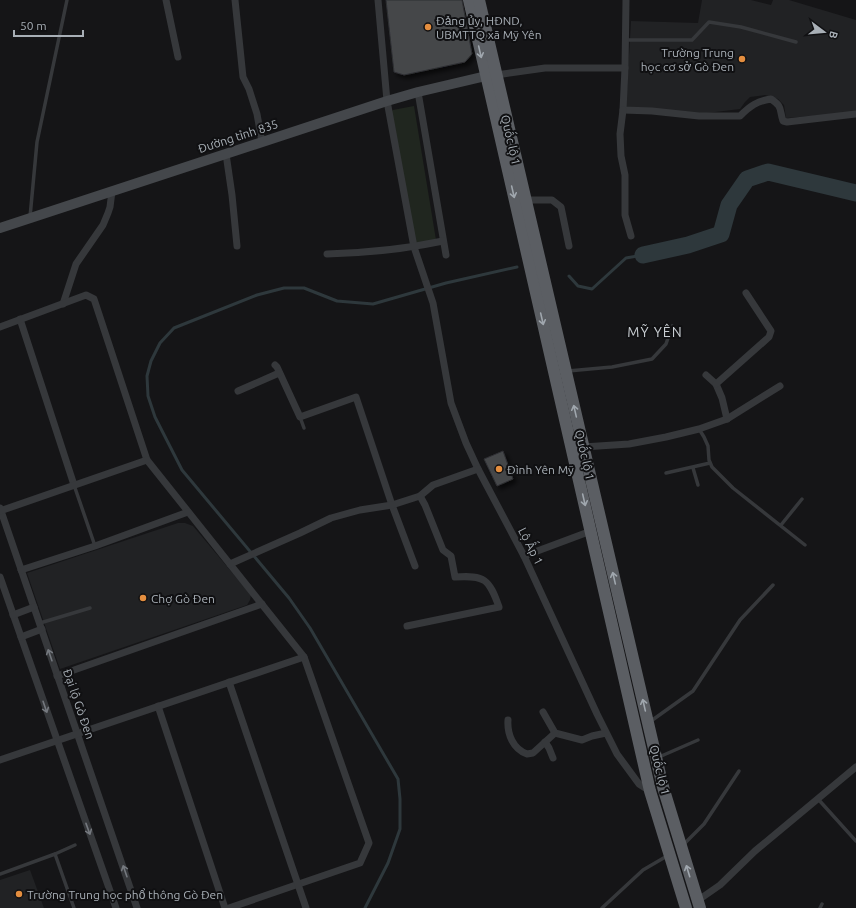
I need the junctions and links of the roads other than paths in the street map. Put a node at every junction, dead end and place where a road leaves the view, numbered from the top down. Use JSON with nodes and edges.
{"nodes":[{"id":1,"x":67,"y":0,"type":"edge"},
{"id":2,"x":166,"y":0,"type":"edge"},
{"id":3,"x":235,"y":0,"type":"edge"},
{"id":4,"x":378,"y":0,"type":"edge"},
{"id":5,"x":469,"y":0,"type":"edge"},
{"id":6,"x":479,"y":0,"type":"edge"},
{"id":7,"x":626,"y":0,"type":"edge"},
{"id":8,"x":626,"y":40,"type":"junction"},
{"id":9,"x":796,"y":42,"type":"dead end"},
{"id":10,"x":178,"y":57,"type":"dead end"},
{"id":11,"x":626,"y":68,"type":"junction"},
{"id":12,"x":491,"y":75,"type":"junction"},
{"id":13,"x":418,"y":92,"type":"junction"},
{"id":14,"x":387,"y":101,"type":"junction"},
{"id":15,"x":623,"y":110,"type":"junction"},
{"id":16,"x":856,"y":114,"type":"edge"},
{"id":17,"x":262,"y":142,"type":"junction"},
{"id":18,"x":226,"y":154,"type":"junction"},
{"id":19,"x":112,"y":191,"type":"junction"},
{"id":20,"x":525,"y":200,"type":"junction"},
{"id":21,"x":30,"y":217,"type":"junction"},
{"id":22,"x":0,"y":228,"type":"edge"},
{"id":23,"x":631,"y":236,"type":"dead end"},
{"id":24,"x":443,"y":241,"type":"junction"},
{"id":25,"x":237,"y":246,"type":"dead end"},
{"id":26,"x":569,"y":246,"type":"dead end"},
{"id":27,"x":414,"y":247,"type":"junction"},
{"id":28,"x":327,"y":254,"type":"dead end"},
{"id":29,"x":446,"y":255,"type":"dead end"},
{"id":30,"x":746,"y":293,"type":"dead end"},
{"id":31,"x":63,"y":304,"type":"junction"},
{"id":32,"x":20,"y":320,"type":"junction"},
{"id":33,"x":672,"y":326,"type":"dead end"},
{"id":34,"x":0,"y":327,"type":"edge"},
{"id":35,"x":275,"y":365,"type":"dead end"},
{"id":36,"x":565,"y":372,"type":"junction"},
{"id":37,"x":279,"y":373,"type":"junction"},
{"id":38,"x":706,"y":375,"type":"dead end"},
{"id":39,"x":716,"y":384,"type":"junction"},
{"id":40,"x":780,"y":386,"type":"dead end"},
{"id":41,"x":238,"y":390,"type":"dead end"},
{"id":42,"x":300,"y":417,"type":"junction"},
{"id":43,"x":727,"y":419,"type":"junction"},
{"id":44,"x":304,"y":428,"type":"dead end"},
{"id":45,"x":699,"y":429,"type":"junction"},
{"id":46,"x":583,"y":447,"type":"junction"},
{"id":47,"x":147,"y":460,"type":"junction"},
{"id":48,"x":710,"y":463,"type":"junction"},
{"id":49,"x":693,"y":468,"type":"junction"},
{"id":50,"x":478,"y":469,"type":"junction"},
{"id":51,"x":666,"y":473,"type":"dead end"},
{"id":52,"x":74,"y":485,"type":"junction"},
{"id":53,"x":698,"y":485,"type":"dead end"},
{"id":54,"x":420,"y":496,"type":"junction"},
{"id":55,"x":802,"y":499,"type":"dead end"},
{"id":56,"x":392,"y":505,"type":"junction"},
{"id":57,"x":0,"y":510,"type":"edge"},
{"id":58,"x":188,"y":512,"type":"junction"},
{"id":59,"x":781,"y":525,"type":"junction"},
{"id":60,"x":591,"y":531,"type":"junction"},
{"id":61,"x":805,"y":545,"type":"dead end"},
{"id":62,"x":95,"y":546,"type":"junction"},
{"id":63,"x":524,"y":556,"type":"junction"},
{"id":64,"x":230,"y":564,"type":"junction"},
{"id":65,"x":415,"y":566,"type":"dead end"},
{"id":66,"x":21,"y":570,"type":"junction"},
{"id":67,"x":0,"y":577,"type":"edge"},
{"id":68,"x":773,"y":585,"type":"dead end"},
{"id":69,"x":262,"y":604,"type":"junction"},
{"id":70,"x":34,"y":607,"type":"junction"},
{"id":71,"x":90,"y":608,"type":"dead end"},
{"id":72,"x":13,"y":615,"type":"junction"},
{"id":73,"x":41,"y":626,"type":"junction"},
{"id":74,"x":407,"y":626,"type":"dead end"},
{"id":75,"x":21,"y":637,"type":"junction"},
{"id":76,"x":304,"y":656,"type":"junction"},
{"id":77,"x":57,"y":676,"type":"junction"},
{"id":78,"x":229,"y":682,"type":"junction"},
{"id":79,"x":158,"y":706,"type":"junction"},
{"id":80,"x":543,"y":712,"type":"dead end"},
{"id":81,"x":508,"y":720,"type":"dead end"},
{"id":82,"x":648,"y":723,"type":"junction"},
{"id":83,"x":77,"y":733,"type":"junction"},
{"id":84,"x":555,"y":733,"type":"junction"},
{"id":85,"x":606,"y":733,"type":"junction"},
{"id":86,"x":56,"y":740,"type":"junction"},
{"id":87,"x":698,"y":740,"type":"dead end"},
{"id":88,"x":545,"y":742,"type":"junction"},
{"id":89,"x":553,"y":758,"type":"dead end"},
{"id":90,"x":656,"y":758,"type":"junction"},
{"id":91,"x":0,"y":760,"type":"edge"},
{"id":92,"x":855,"y":770,"type":"edge"},
{"id":93,"x":739,"y":771,"type":"dead end"},
{"id":94,"x":650,"y":791,"type":"junction"},
{"id":95,"x":818,"y":799,"type":"junction"},
{"id":96,"x":856,"y":841,"type":"edge"},
{"id":97,"x":75,"y":846,"type":"dead end"},
{"id":98,"x":681,"y":847,"type":"junction"},
{"id":99,"x":55,"y":854,"type":"junction"},
{"id":100,"x":670,"y":854,"type":"junction"},
{"id":101,"x":0,"y":874,"type":"edge"},
{"id":102,"x":297,"y":884,"type":"junction"},
{"id":103,"x":699,"y":904,"type":"edge"},
{"id":104,"x":74,"y":908,"type":"edge"},
{"id":105,"x":116,"y":908,"type":"edge"},
{"id":106,"x":137,"y":908,"type":"edge"},
{"id":107,"x":226,"y":908,"type":"edge"},
{"id":108,"x":229,"y":908,"type":"edge"},
{"id":109,"x":306,"y":908,"type":"edge"},
{"id":110,"x":602,"y":908,"type":"edge"},
{"id":111,"x":686,"y":908,"type":"edge"}],
"edges":[{"from":1,"to":21,"type":"lane"},
{"from":2,"to":10,"type":"street"},
{"from":3,"to":17,"type":"street"},
{"from":4,"to":14,"type":"street","name":"Lộ Ấp 1"},
{"from":5,"to":12,"type":"highway","name":"Quốc lộ 1","one_way":true},
{"from":6,"to":12,"type":"highway","name":"Quốc lộ 1"},
{"from":7,"to":8,"type":"street"},
{"from":8,"to":9,"type":"lane"},
{"from":8,"to":11,"type":"street"},
{"from":11,"to":12,"type":"street"},
{"from":11,"to":15,"type":"street"},
{"from":12,"to":13,"type":"main road","name":"Đường tỉnh 835"},
{"from":12,"to":20,"type":"highway","name":"Quốc lộ 1"},
{"from":12,"to":60,"type":"highway","name":"Quốc lộ 1","one_way":true},
{"from":13,"to":14,"type":"main road","name":"Đường tỉnh 835"},
{"from":13,"to":24,"type":"street"},
{"from":14,"to":17,"type":"main road","name":"Đường tỉnh 835"},
{"from":14,"to":27,"type":"street","name":"Lộ Ấp 1"},
{"from":15,"to":16,"type":"street"},
{"from":15,"to":23,"type":"street"},
{"from":17,"to":18,"type":"main road","name":"Đường tỉnh 835"},
{"from":18,"to":19,"type":"main road","name":"Đường tỉnh 835"},
{"from":18,"to":25,"type":"street"},
{"from":19,"to":21,"type":"main road","name":"Đường tỉnh 835"},
{"from":19,"to":31,"type":"street"},
{"from":20,"to":26,"type":"street"},
{"from":20,"to":36,"type":"highway","name":"Quốc lộ 1"},
{"from":21,"to":22,"type":"main road","name":"Đường tỉnh 835"},
{"from":24,"to":27,"type":"street"},
{"from":24,"to":29,"type":"street"},
{"from":27,"to":28,"type":"street"},
{"from":27,"to":50,"type":"street","name":"Lộ Ấp 1"},
{"from":30,"to":39,"type":"street"},
{"from":31,"to":32,"type":"street"},
{"from":31,"to":47,"type":"street"},
{"from":32,"to":34,"type":"street"},
{"from":32,"to":52,"type":"street"},
{"from":33,"to":36,"type":"lane"},
{"from":35,"to":37,"type":"street"},
{"from":46,"to":36,"type":"highway","name":"Quốc lộ 1","one_way":true},
{"from":37,"to":41,"type":"street"},
{"from":37,"to":42,"type":"street"},
{"from":38,"to":39,"type":"street"},
{"from":39,"to":43,"type":"street"},
{"from":40,"to":43,"type":"street"},
{"from":42,"to":44,"type":"lane"},
{"from":42,"to":56,"type":"street"},
{"from":43,"to":45,"type":"street"},
{"from":45,"to":46,"type":"street"},
{"from":45,"to":48,"type":"lane"},
{"from":82,"to":46,"type":"highway","name":"Quốc lộ 1","one_way":true},
{"from":47,"to":52,"type":"street"},
{"from":47,"to":58,"type":"street"},
{"from":48,"to":49,"type":"lane"},
{"from":48,"to":59,"type":"lane"},
{"from":49,"to":51,"type":"lane"},
{"from":49,"to":53,"type":"lane"},
{"from":50,"to":54,"type":"street"},
{"from":50,"to":63,"type":"street","name":"Lộ Ấp 1"},
{"from":52,"to":57,"type":"street"},
{"from":52,"to":62,"type":"lane"},
{"from":54,"to":56,"type":"street"},
{"from":54,"to":74,"type":"street"},
{"from":55,"to":59,"type":"lane"},
{"from":56,"to":64,"type":"street"},
{"from":56,"to":65,"type":"street"},
{"from":57,"to":66,"type":"street","name":"Đại lộ Gò Đen"},
{"from":58,"to":62,"type":"street"},
{"from":58,"to":64,"type":"street"},
{"from":59,"to":61,"type":"lane"},
{"from":60,"to":63,"type":"street"},
{"from":60,"to":94,"type":"highway","name":"Quốc lộ 1"},
{"from":62,"to":66,"type":"street"},
{"from":63,"to":85,"type":"street","name":"Lộ Ấp 1"},
{"from":64,"to":69,"type":"street"},
{"from":66,"to":70,"type":"street","name":"Đại lộ Gò Đen"},
{"from":67,"to":72,"type":"street"},
{"from":68,"to":82,"type":"lane"},
{"from":69,"to":76,"type":"street"},
{"from":69,"to":77,"type":"street"},
{"from":70,"to":72,"type":"street"},
{"from":70,"to":73,"type":"street","name":"Đại lộ Gò Đen"},
{"from":71,"to":73,"type":"lane"},
{"from":72,"to":75,"type":"street"},
{"from":73,"to":75,"type":"street"},
{"from":77,"to":73,"type":"street","name":"Đại lộ Gò Đen","one_way":true},
{"from":75,"to":86,"type":"street","one_way":true},
{"from":76,"to":78,"type":"street"},
{"from":76,"to":102,"type":"street"},
{"from":77,"to":83,"type":"street","name":"Đại lộ Gò Đen"},
{"from":78,"to":79,"type":"street"},
{"from":78,"to":102,"type":"street"},
{"from":79,"to":83,"type":"street"},
{"from":79,"to":107,"type":"street"},
{"from":80,"to":84,"type":"street"},
{"from":81,"to":88,"type":"street"},
{"from":82,"to":90,"type":"highway","name":"Quốc lộ 1"},
{"from":83,"to":86,"type":"street"},
{"from":106,"to":83,"type":"street","name":"Đại lộ Gò Đen","one_way":true},
{"from":84,"to":85,"type":"street"},
{"from":84,"to":88,"type":"street"},
{"from":85,"to":94,"type":"street","name":"Lộ Ấp 1"},
{"from":86,"to":91,"type":"street"},
{"from":86,"to":105,"type":"street","one_way":true},
{"from":87,"to":90,"type":"lane"},
{"from":88,"to":89,"type":"street"},
{"from":90,"to":98,"type":"highway","name":"Quốc lộ 1"},
{"from":92,"to":95,"type":"street"},
{"from":93,"to":98,"type":"lane"},
{"from":94,"to":100,"type":"highway","name":"Quốc lộ 1"},
{"from":95,"to":96,"type":"lane"},
{"from":95,"to":103,"type":"street"},
{"from":97,"to":99,"type":"lane"},
{"from":103,"to":98,"type":"highway","name":"Quốc lộ 1","one_way":true},
{"from":99,"to":101,"type":"lane"},
{"from":99,"to":104,"type":"lane"},
{"from":100,"to":110,"type":"lane"},
{"from":100,"to":111,"type":"highway","name":"Quốc lộ 1"},
{"from":102,"to":108,"type":"street"},
{"from":102,"to":109,"type":"street"}]}
